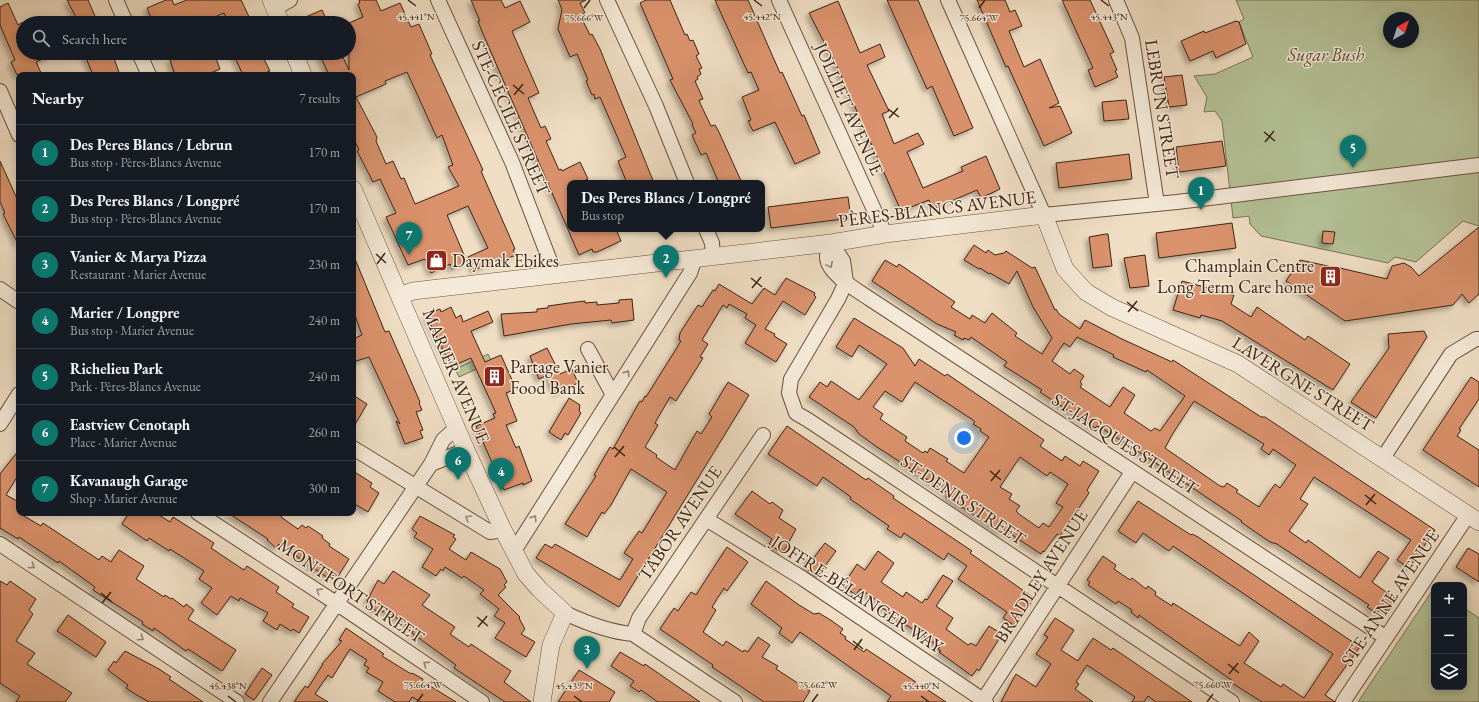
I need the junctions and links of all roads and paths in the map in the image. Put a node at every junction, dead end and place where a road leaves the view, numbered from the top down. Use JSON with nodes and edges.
{"nodes":[{"id":1,"x":116,"y":0,"type":"edge"},
{"id":2,"x":290,"y":0,"type":"edge"},
{"id":3,"x":438,"y":0,"type":"edge"},
{"id":4,"x":607,"y":0,"type":"edge"},
{"id":5,"x":779,"y":0,"type":"edge"},
{"id":6,"x":948,"y":0,"type":"edge"},
{"id":7,"x":1116,"y":0,"type":"edge"},
{"id":8,"x":275,"y":10,"type":"edge"},
{"id":9,"x":123,"y":16,"type":"edge"},
{"id":10,"x":142,"y":60,"type":"edge"},
{"id":11,"x":297,"y":60,"type":"edge"},
{"id":12,"x":148,"y":72,"type":"edge"},
{"id":13,"x":302,"y":72,"type":"edge"},
{"id":14,"x":0,"y":91,"type":"edge"},
{"id":15,"x":16,"y":128,"type":"edge"},
{"id":16,"x":1479,"y":165,"type":"edge"},
{"id":17,"x":686,"y":180,"type":"edge"},
{"id":18,"x":356,"y":196,"type":"edge"},
{"id":19,"x":1157,"y":204,"type":"junction"},
{"id":20,"x":1044,"y":215,"type":"junction"},
{"id":21,"x":707,"y":232,"type":"edge"},
{"id":22,"x":885,"y":234,"type":"junction"},
{"id":23,"x":831,"y":243,"type":"junction"},
{"id":24,"x":713,"y":256,"type":"junction"},
{"id":25,"x":695,"y":258,"type":"junction"},
{"id":26,"x":555,"y":274,"type":"junction"},
{"id":27,"x":846,"y":282,"type":"junction"},
{"id":28,"x":0,"y":289,"type":"edge"},
{"id":29,"x":400,"y":296,"type":"junction"},
{"id":30,"x":16,"y":300,"type":"edge"},
{"id":31,"x":1479,"y":340,"type":"edge"},
{"id":32,"x":588,"y":349,"type":"dead end"},
{"id":33,"x":614,"y":395,"type":"junction"},
{"id":34,"x":16,"y":400,"type":"edge"},
{"id":35,"x":0,"y":424,"type":"edge"},
{"id":36,"x":457,"y":427,"type":"junction"},
{"id":37,"x":763,"y":435,"type":"dead end"},
{"id":38,"x":356,"y":450,"type":"edge"},
{"id":39,"x":466,"y":450,"type":"junction"},
{"id":40,"x":1383,"y":458,"type":"junction"},
{"id":41,"x":431,"y":464,"type":"junction"},
{"id":42,"x":1132,"y":472,"type":"junction"},
{"id":43,"x":414,"y":487,"type":"junction"},
{"id":44,"x":203,"y":516,"type":"edge"},
{"id":45,"x":1474,"y":518,"type":"edge"},
{"id":46,"x":706,"y":519,"type":"junction"},
{"id":47,"x":503,"y":530,"type":"junction"},
{"id":48,"x":0,"y":544,"type":"edge"},
{"id":49,"x":514,"y":551,"type":"junction"},
{"id":50,"x":1058,"y":586,"type":"junction"},
{"id":51,"x":336,"y":603,"type":"junction"},
{"id":52,"x":565,"y":613,"type":"junction"},
{"id":53,"x":633,"y":634,"type":"junction"},
{"id":54,"x":1385,"y":637,"type":"junction"},
{"id":55,"x":984,"y":701,"type":"edge"},
{"id":56,"x":237,"y":702,"type":"edge"},
{"id":57,"x":270,"y":702,"type":"edge"},
{"id":58,"x":482,"y":702,"type":"edge"},
{"id":59,"x":542,"y":702,"type":"edge"},
{"id":60,"x":735,"y":702,"type":"edge"},
{"id":61,"x":1232,"y":702,"type":"edge"},
{"id":62,"x":1343,"y":702,"type":"edge"}],
"edges":[{"from":1,"to":9,"type":"street"},
{"from":2,"to":8,"type":"street"},
{"from":3,"to":26,"type":"street","name":"STE-CÉCILE STREET"},
{"from":4,"to":17,"type":"street"},
{"from":5,"to":22,"type":"street","name":"JOLLIET AVENUE"},
{"from":6,"to":20,"type":"street","name":"LAVERGNE STREET"},
{"from":7,"to":19,"type":"street","name":"LEBRUN STREET"},
{"from":10,"to":12,"type":"street"},
{"from":11,"to":13,"type":"street"},
{"from":14,"to":15,"type":"street"},
{"from":16,"to":19,"type":"street","name":"PÈRES-BLANCS AVENUE"},
{"from":18,"to":29,"type":"street","name":"MARIER AVENUE"},
{"from":19,"to":20,"type":"street","name":"PÈRES-BLANCS AVENUE"},
{"from":20,"to":22,"type":"street","name":"PÈRES-BLANCS AVENUE"},
{"from":20,"to":40,"type":"street","name":"LAVERGNE STREET"},
{"from":21,"to":24,"type":"street"},
{"from":22,"to":23,"type":"street","name":"PÈRES-BLANCS AVENUE"},
{"from":23,"to":24,"type":"street","name":"PÈRES-BLANCS AVENUE"},
{"from":23,"to":27,"type":"street","name":"ST-JACQUES STREET"},
{"from":24,"to":25,"type":"street","name":"PÈRES-BLANCS AVENUE"},
{"from":25,"to":26,"type":"street","name":"PÈRES-BLANCS AVENUE"},
{"from":33,"to":25,"type":"street","one_way":true},
{"from":26,"to":29,"type":"street","name":"PÈRES-BLANCS AVENUE"},
{"from":27,"to":42,"type":"street","name":"ST-JACQUES STREET"},
{"from":27,"to":50,"type":"street","name":"ST-DENIS STREET"},
{"from":28,"to":30,"type":"street"},
{"from":29,"to":36,"type":"street","name":"MARIER AVENUE"},
{"from":31,"to":40,"type":"street"},
{"from":32,"to":33,"type":"street"},
{"from":49,"to":33,"type":"street","one_way":true},
{"from":34,"to":35,"type":"street"},
{"from":36,"to":39,"type":"street","name":"MARIER AVENUE"},
{"from":36,"to":41,"type":"street"},
{"from":37,"to":46,"type":"street","name":"TABOR AVENUE"},
{"from":38,"to":43,"type":"street"},
{"from":39,"to":41,"type":"street"},
{"from":39,"to":47,"type":"street","name":"MARIER AVENUE"},
{"from":40,"to":45,"type":"street","name":"LAVERGNE STREET"},
{"from":41,"to":43,"type":"street"},
{"from":42,"to":50,"type":"street","name":"BRADLEY AVENUE"},
{"from":42,"to":54,"type":"street","name":"ST-JACQUES STREET"},
{"from":47,"to":43,"type":"street","one_way":true},
{"from":43,"to":51,"type":"street"},
{"from":51,"to":44,"type":"street","name":"MONTFORT STREET","one_way":true},
{"from":45,"to":54,"type":"street","name":"STE-ANNE AVENUE"},
{"from":46,"to":53,"type":"street","name":"TABOR AVENUE"},
{"from":46,"to":55,"type":"street","name":"JOFFRE-BÉLANGER WAY"},
{"from":47,"to":49,"type":"street","name":"MARIER AVENUE"},
{"from":48,"to":56,"type":"street","one_way":true},
{"from":49,"to":52,"type":"street","name":"MARIER AVENUE"},
{"from":50,"to":55,"type":"street","name":"BRADLEY AVENUE"},
{"from":50,"to":61,"type":"street","name":"ST-DENIS STREET"},
{"from":51,"to":57,"type":"street"},
{"from":58,"to":51,"type":"street","name":"MONTFORT STREET","one_way":true},
{"from":52,"to":53,"type":"street"},
{"from":52,"to":59,"type":"street"},
{"from":53,"to":60,"type":"street"},
{"from":54,"to":62,"type":"street","name":"STE-ANNE AVENUE"}]}
